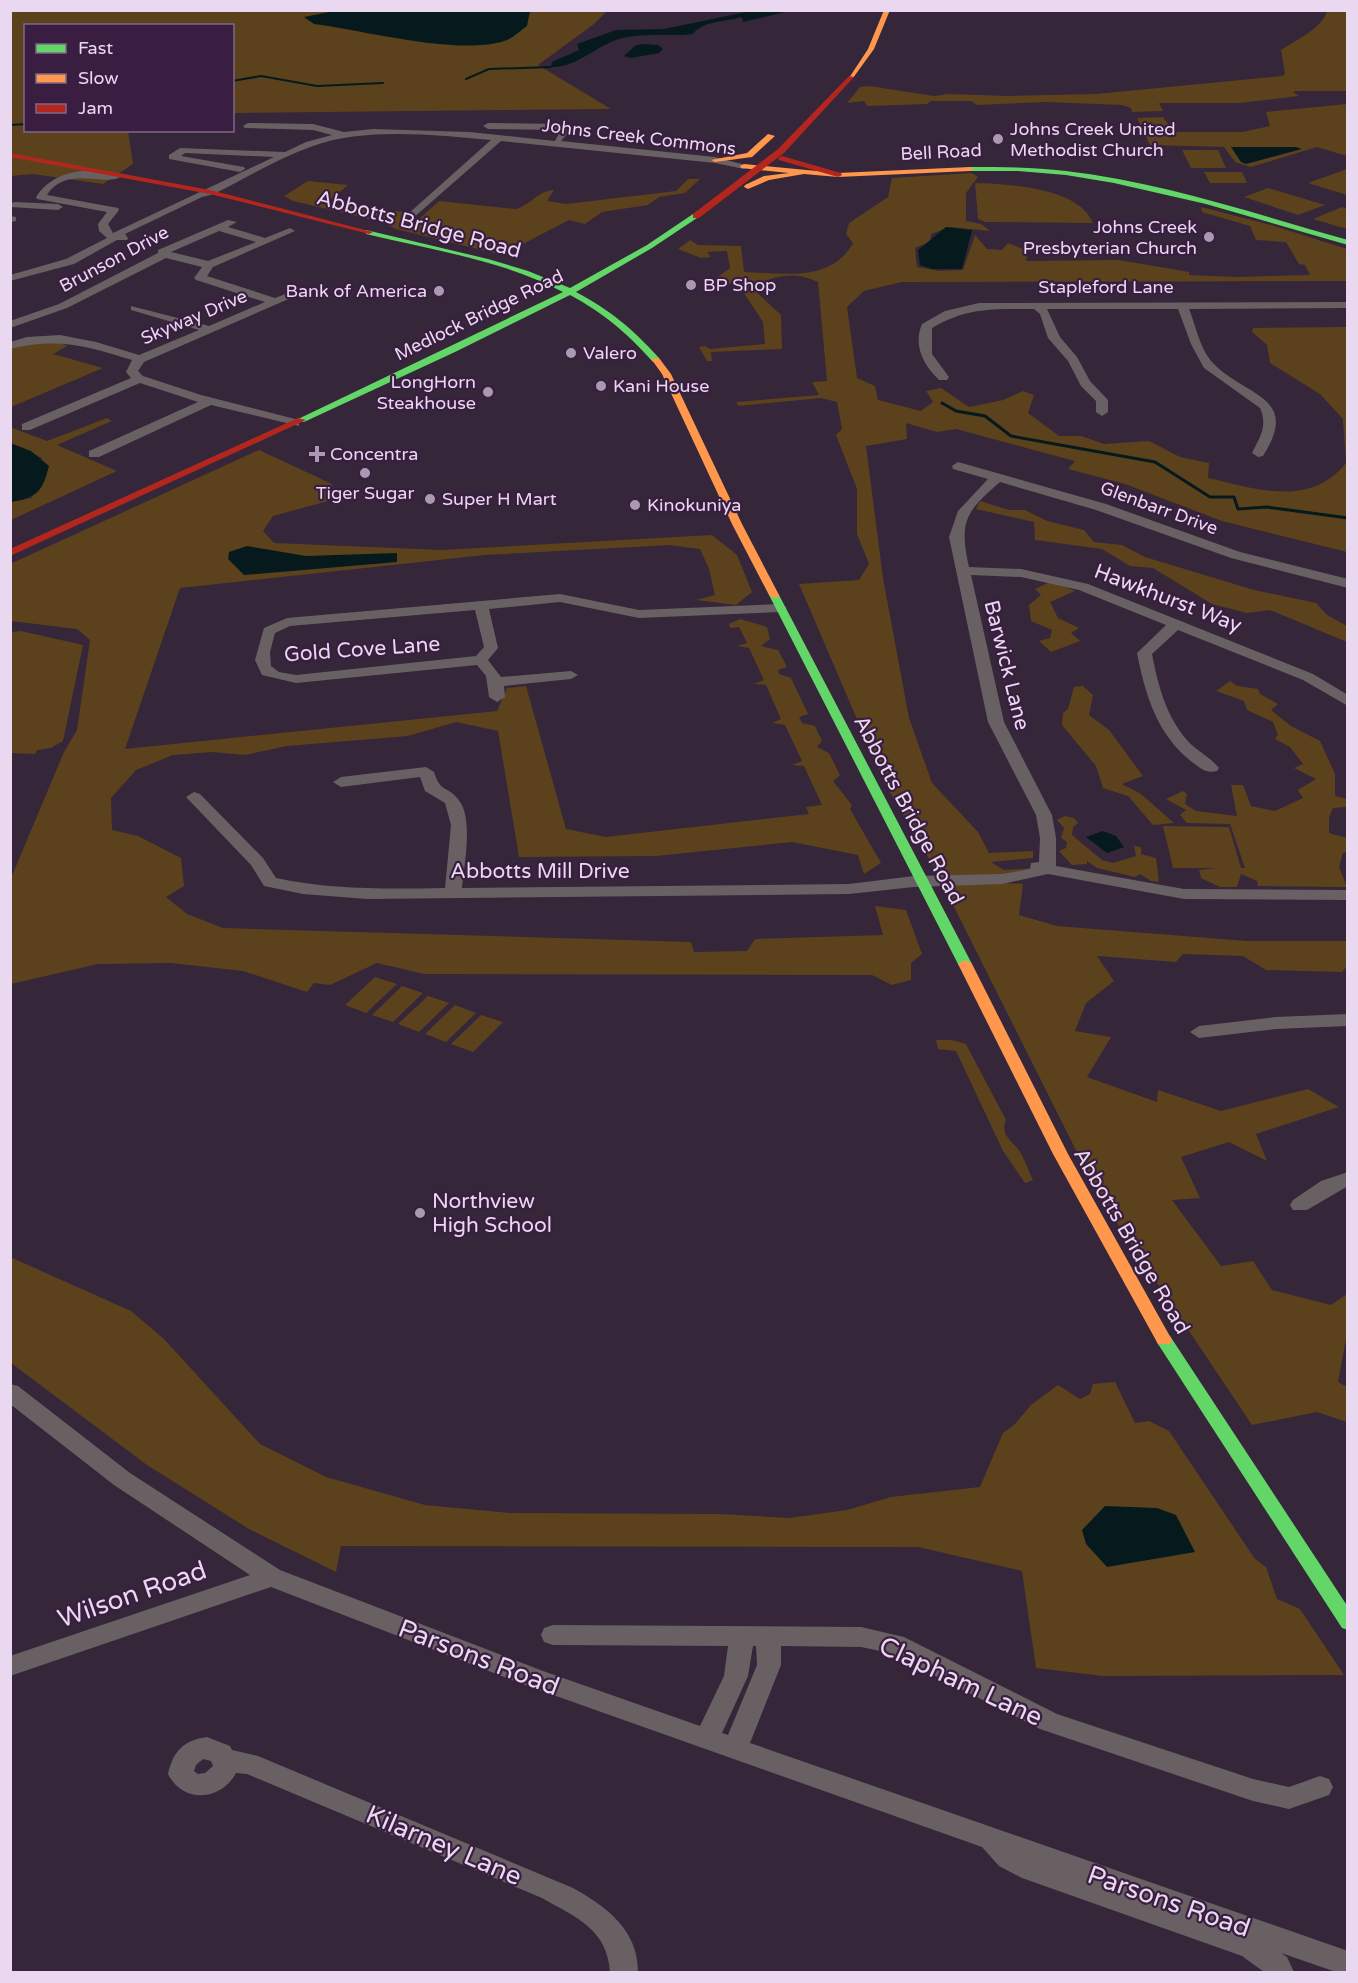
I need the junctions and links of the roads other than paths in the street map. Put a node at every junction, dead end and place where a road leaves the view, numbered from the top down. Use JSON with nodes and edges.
{"nodes":[{"id":1,"x":872,"y":10,"type":"edge"},
{"id":2,"x":887,"y":10,"type":"edge"},
{"id":3,"x":790,"y":122,"type":"junction"},
{"id":4,"x":248,"y":126,"type":"dead end"},
{"id":5,"x":455,"y":129,"type":"junction"},
{"id":6,"x":342,"y":135,"type":"junction"},
{"id":7,"x":559,"y":139,"type":"dead end"},
{"id":8,"x":497,"y":140,"type":"junction"},
{"id":9,"x":575,"y":148,"type":"junction"},
{"id":10,"x":244,"y":153,"type":"junction"},
{"id":11,"x":287,"y":155,"type":"junction"},
{"id":12,"x":776,"y":155,"type":"junction"},
{"id":13,"x":10,"y":157,"type":"edge"},
{"id":14,"x":715,"y":160,"type":"junction"},
{"id":15,"x":690,"y":162,"type":"junction"},
{"id":16,"x":220,"y":165,"type":"junction"},
{"id":17,"x":744,"y":166,"type":"junction"},
{"id":18,"x":760,"y":168,"type":"junction"},
{"id":19,"x":240,"y":169,"type":"dead end"},
{"id":20,"x":801,"y":173,"type":"junction"},
{"id":21,"x":838,"y":175,"type":"junction"},
{"id":22,"x":727,"y":178,"type":"junction"},
{"id":23,"x":143,"y":179,"type":"junction"},
{"id":24,"x":61,"y":180,"type":"junction"},
{"id":25,"x":174,"y":184,"type":"junction"},
{"id":26,"x":217,"y":189,"type":"junction"},
{"id":27,"x":41,"y":197,"type":"junction"},
{"id":28,"x":247,"y":201,"type":"junction"},
{"id":29,"x":181,"y":203,"type":"junction"},
{"id":30,"x":13,"y":206,"type":"edge"},
{"id":31,"x":94,"y":207,"type":"junction"},
{"id":32,"x":285,"y":210,"type":"junction"},
{"id":33,"x":173,"y":214,"type":"junction"},
{"id":34,"x":696,"y":214,"type":"junction"},
{"id":35,"x":412,"y":216,"type":"dead end"},
{"id":36,"x":232,"y":222,"type":"dead end"},
{"id":37,"x":140,"y":226,"type":"junction"},
{"id":38,"x":218,"y":228,"type":"junction"},
{"id":39,"x":290,"y":231,"type":"dead end"},
{"id":40,"x":118,"y":237,"type":"junction"},
{"id":41,"x":266,"y":241,"type":"junction"},
{"id":42,"x":1347,"y":243,"type":"edge"},
{"id":43,"x":165,"y":254,"type":"junction"},
{"id":44,"x":209,"y":265,"type":"junction"},
{"id":45,"x":10,"y":278,"type":"edge"},
{"id":46,"x":557,"y":285,"type":"junction"},
{"id":47,"x":301,"y":291,"type":"dead end"},
{"id":48,"x":572,"y":291,"type":"junction"},
{"id":49,"x":276,"y":302,"type":"junction"},
{"id":50,"x":1036,"y":305,"type":"junction"},
{"id":51,"x":1182,"y":305,"type":"junction"},
{"id":52,"x":1347,"y":305,"type":"edge"},
{"id":53,"x":135,"y":308,"type":"dead end"},
{"id":54,"x":10,"y":325,"type":"edge"},
{"id":55,"x":211,"y":330,"type":"junction"},
{"id":56,"x":10,"y":346,"type":"edge"},
{"id":57,"x":140,"y":359,"type":"junction"},
{"id":58,"x":943,"y":377,"type":"dead end"},
{"id":59,"x":139,"y":379,"type":"junction"},
{"id":60,"x":211,"y":401,"type":"junction"},
{"id":61,"x":1102,"y":412,"type":"dead end"},
{"id":62,"x":277,"y":418,"type":"junction"},
{"id":63,"x":295,"y":423,"type":"junction"},
{"id":64,"x":27,"y":427,"type":"dead end"},
{"id":65,"x":1258,"y":453,"type":"dead end"},
{"id":66,"x":94,"y":454,"type":"dead end"},
{"id":67,"x":958,"y":466,"type":"dead end"},
{"id":68,"x":997,"y":478,"type":"junction"},
{"id":69,"x":10,"y":540,"type":"edge"},
{"id":70,"x":10,"y":553,"type":"edge"},
{"id":71,"x":963,"y":571,"type":"junction"},
{"id":72,"x":1347,"y":584,"type":"edge"},
{"id":73,"x":481,"y":605,"type":"junction"},
{"id":74,"x":780,"y":608,"type":"junction"},
{"id":75,"x":1176,"y":624,"type":"junction"},
{"id":76,"x":480,"y":660,"type":"junction"},
{"id":77,"x":571,"y":675,"type":"dead end"},
{"id":78,"x":1347,"y":702,"type":"edge"},
{"id":79,"x":1211,"y":768,"type":"dead end"},
{"id":80,"x":341,"y":782,"type":"dead end"},
{"id":81,"x":194,"y":797,"type":"dead end"},
{"id":82,"x":1047,"y":869,"type":"junction"},
{"id":83,"x":924,"y":881,"type":"junction"},
{"id":84,"x":453,"y":893,"type":"junction"},
{"id":85,"x":1347,"y":895,"type":"edge"},
{"id":86,"x":1347,"y":1020,"type":"edge"},
{"id":87,"x":1199,"y":1032,"type":"dead end"},
{"id":88,"x":1347,"y":1178,"type":"edge"},
{"id":89,"x":1300,"y":1205,"type":"dead end"},
{"id":90,"x":10,"y":1392,"type":"edge"},
{"id":91,"x":272,"y":1577,"type":"junction"},
{"id":92,"x":1347,"y":1623,"type":"edge"},
{"id":93,"x":553,"y":1635,"type":"dead end"},
{"id":94,"x":740,"y":1635,"type":"junction"},
{"id":95,"x":768,"y":1635,"type":"junction"},
{"id":96,"x":10,"y":1666,"type":"edge"},
{"id":97,"x":736,"y":1677,"type":"junction"},
{"id":98,"x":762,"y":1685,"type":"junction"},
{"id":99,"x":706,"y":1738,"type":"junction"},
{"id":100,"x":735,"y":1749,"type":"junction"},
{"id":101,"x":225,"y":1760,"type":"dead end"},
{"id":102,"x":1320,"y":1787,"type":"dead end"},
{"id":103,"x":990,"y":1838,"type":"junction"},
{"id":104,"x":1346,"y":1967,"type":"edge"},
{"id":105,"x":624,"y":1972,"type":"edge"},
{"id":106,"x":1280,"y":1972,"type":"edge"}],
"edges":[{"from":1,"to":3,"type":"main road","name":"Medlock Bridge Road"},
{"from":2,"to":12,"type":"main road","name":"Medlock Bridge Road"},
{"from":3,"to":14,"type":"main road"},
{"from":3,"to":17,"type":"main road","name":"Medlock Bridge Road"},
{"from":4,"to":6,"type":"street"},
{"from":5,"to":6,"type":"street","name":"Johns Creek Commons"},
{"from":5,"to":7,"type":"street"},
{"from":5,"to":8,"type":"street","name":"Johns Creek Commons"},
{"from":6,"to":11,"type":"street","name":"Johns Creek Commons"},
{"from":8,"to":9,"type":"street","name":"Johns Creek Commons"},
{"from":8,"to":35,"type":"street"},
{"from":9,"to":14,"type":"street","name":"Johns Creek Commons"},
{"from":9,"to":15,"type":"street","name":"Johns Creek Commons"},
{"from":10,"to":11,"type":"street"},
{"from":10,"to":16,"type":"street"},
{"from":10,"to":16,"type":"street"},
{"from":11,"to":26,"type":"street","name":"Johns Creek Commons"},
{"from":12,"to":18,"type":"main road","name":"Medlock Bridge Road"},
{"from":12,"to":21,"type":"main road"},
{"from":13,"to":23,"type":"main road","name":"Abbotts Bridge Road"},
{"from":13,"to":24,"type":"street"},
{"from":14,"to":17,"type":"street","name":"Johns Creek Commons"},
{"from":15,"to":17,"type":"street","name":"Johns Creek Commons"},
{"from":15,"to":22,"type":"main road"},
{"from":16,"to":19,"type":"street"},
{"from":17,"to":18,"type":"main road","name":"Bell Road"},
{"from":17,"to":22,"type":"main road","name":"Medlock Bridge Road"},
{"from":18,"to":20,"type":"main road","name":"Bell Road"},
{"from":18,"to":34,"type":"main road","name":"Medlock Bridge Road"},
{"from":20,"to":21,"type":"main road","name":"Bell Road"},
{"from":20,"to":34,"type":"main road"},
{"from":21,"to":42,"type":"main road","name":"Bell Road"},
{"from":22,"to":46,"type":"main road","name":"Medlock Bridge Road"},
{"from":23,"to":24,"type":"street"},
{"from":23,"to":25,"type":"main road","name":"Abbotts Bridge Road"},
{"from":24,"to":27,"type":"street"},
{"from":25,"to":26,"type":"main road","name":"Abbotts Bridge Road"},
{"from":25,"to":29,"type":"street"},
{"from":26,"to":28,"type":"main road","name":"Abbotts Bridge Road"},
{"from":26,"to":29,"type":"street"},
{"from":26,"to":32,"type":"main road","name":"Abbotts Bridge Road"},
{"from":26,"to":33,"type":"street"},
{"from":27,"to":30,"type":"street"},
{"from":27,"to":31,"type":"street"},
{"from":28,"to":32,"type":"main road","name":"Abbotts Bridge Road"},
{"from":28,"to":33,"type":"street"},
{"from":29,"to":37,"type":"street"},
{"from":30,"to":31,"type":"street"},
{"from":31,"to":40,"type":"street"},
{"from":32,"to":46,"type":"main road","name":"Abbotts Bridge Road"},
{"from":33,"to":37,"type":"street"},
{"from":34,"to":48,"type":"main road","name":"Medlock Bridge Road"},
{"from":36,"to":38,"type":"street","name":"Brunson Drive"},
{"from":37,"to":40,"type":"street"},
{"from":38,"to":41,"type":"street"},
{"from":38,"to":43,"type":"street","name":"Brunson Drive"},
{"from":39,"to":41,"type":"street"},
{"from":40,"to":45,"type":"street"},
{"from":41,"to":44,"type":"street"},
{"from":43,"to":44,"type":"street"},
{"from":43,"to":54,"type":"street","name":"Brunson Drive"},
{"from":44,"to":49,"type":"street"},
{"from":46,"to":48,"type":"main road","name":"Abbotts Bridge Road"},
{"from":46,"to":62,"type":"main road","name":"Medlock Bridge Road"},
{"from":47,"to":49,"type":"street","name":"Skyway Drive"},
{"from":48,"to":63,"type":"main road","name":"Medlock Bridge Road"},
{"from":48,"to":74,"type":"main road","name":"Abbotts Bridge Road"},
{"from":49,"to":55,"type":"street","name":"Skyway Drive"},
{"from":50,"to":51,"type":"street","name":"Stapleford Lane"},
{"from":50,"to":58,"type":"street","name":"Stapleford Lane"},
{"from":50,"to":61,"type":"street"},
{"from":51,"to":52,"type":"street","name":"Stapleford Lane"},
{"from":51,"to":65,"type":"street"},
{"from":53,"to":55,"type":"street"},
{"from":55,"to":57,"type":"street","name":"Skyway Drive"},
{"from":56,"to":57,"type":"street"},
{"from":57,"to":59,"type":"street","name":"Skyway Drive"},
{"from":59,"to":60,"type":"street","name":"Skyway Drive"},
{"from":59,"to":64,"type":"street"},
{"from":60,"to":62,"type":"street","name":"Skyway Drive"},
{"from":60,"to":66,"type":"street"},
{"from":62,"to":63,"type":"street","name":"Skyway Drive"},
{"from":62,"to":69,"type":"main road","name":"Medlock Bridge Road"},
{"from":63,"to":70,"type":"main road","name":"Medlock Bridge Road"},
{"from":67,"to":68,"type":"street","name":"Glenbarr Drive"},
{"from":68,"to":71,"type":"street","name":"Barwick Lane"},
{"from":68,"to":72,"type":"street","name":"Glenbarr Drive"},
{"from":71,"to":75,"type":"street","name":"Hawkhurst Way"},
{"from":71,"to":82,"type":"street","name":"Barwick Lane"},
{"from":73,"to":74,"type":"street","name":"Gold Cove Lane"},
{"from":73,"to":76,"type":"street"},
{"from":73,"to":76,"type":"street","name":"Gold Cove Lane"},
{"from":74,"to":83,"type":"main road","name":"Abbotts Bridge Road"},
{"from":75,"to":78,"type":"street","name":"Hawkhurst Way"},
{"from":75,"to":79,"type":"street"},
{"from":76,"to":77,"type":"street"},
{"from":80,"to":84,"type":"street"},
{"from":81,"to":84,"type":"street","name":"Abbotts Mill Drive"},
{"from":82,"to":83,"type":"street"},
{"from":82,"to":85,"type":"street"},
{"from":83,"to":84,"type":"street","name":"Abbotts Mill Drive"},
{"from":83,"to":92,"type":"main road","name":"Abbotts Bridge Road"},
{"from":86,"to":87,"type":"street"},
{"from":88,"to":89,"type":"street"},
{"from":90,"to":91,"type":"street","name":"Parsons Road"},
{"from":91,"to":96,"type":"street","name":"Wilson Road"},
{"from":91,"to":99,"type":"street","name":"Parsons Road"},
{"from":93,"to":94,"type":"street","name":"Clapham Lane"},
{"from":94,"to":95,"type":"street","name":"Clapham Lane"},
{"from":94,"to":97,"type":"street"},
{"from":95,"to":98,"type":"street"},
{"from":95,"to":102,"type":"street","name":"Clapham Lane"},
{"from":97,"to":98,"type":"street"},
{"from":97,"to":99,"type":"street"},
{"from":98,"to":100,"type":"street"},
{"from":99,"to":100,"type":"street","name":"Parsons Road"},
{"from":100,"to":103,"type":"street","name":"Parsons Road"},
{"from":101,"to":105,"type":"street","name":"Kilarney Lane"},
{"from":103,"to":104,"type":"street","name":"Parsons Road"},
{"from":103,"to":106,"type":"street","name":"Parsons Road"}]}
